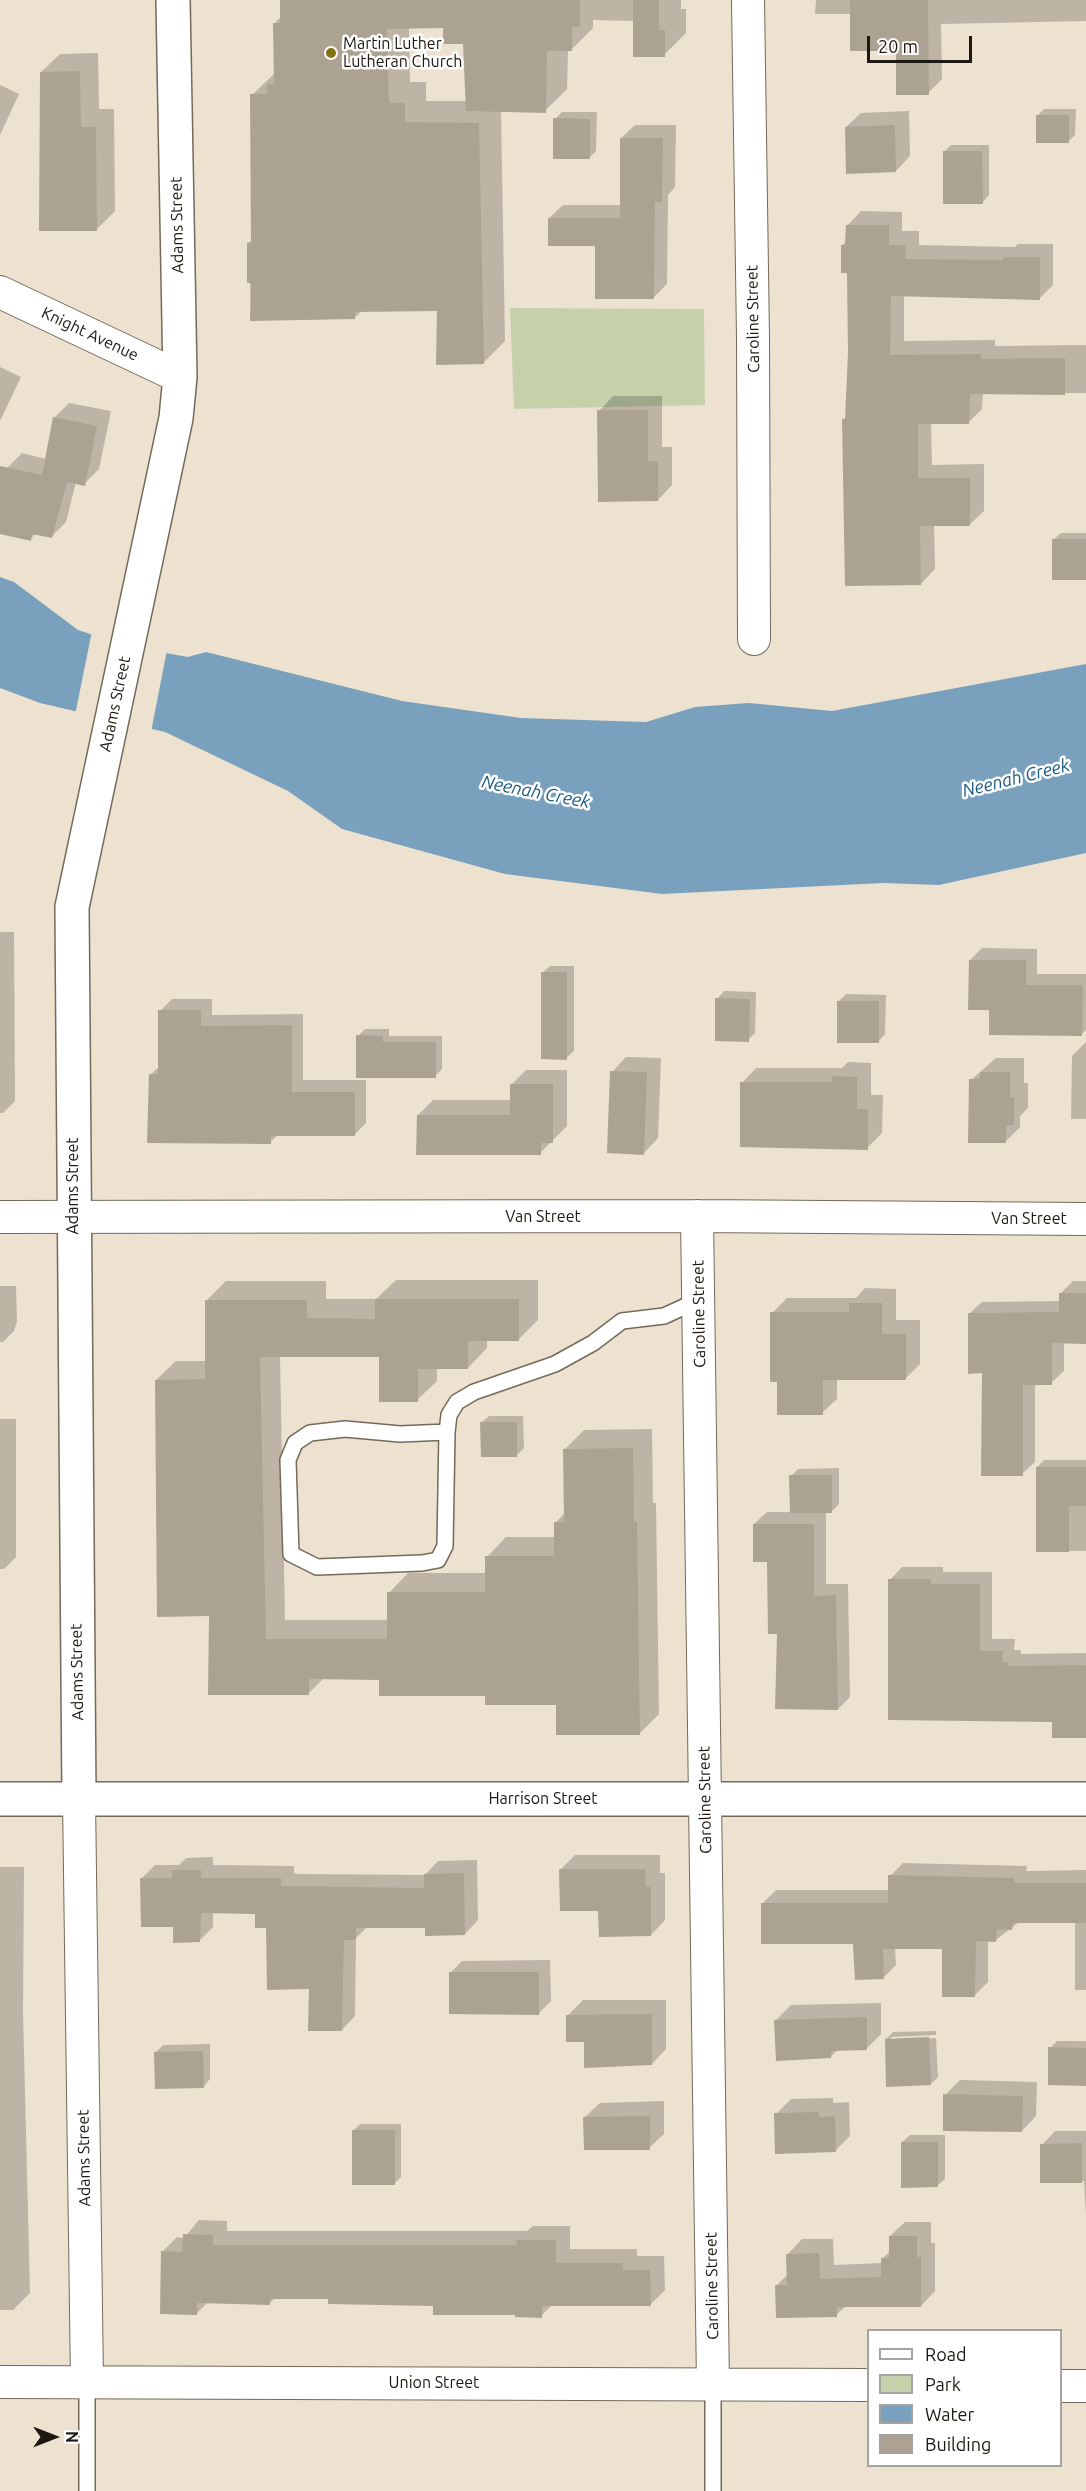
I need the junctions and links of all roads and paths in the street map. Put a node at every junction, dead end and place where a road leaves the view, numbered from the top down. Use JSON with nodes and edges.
{"nodes":[{"id":1,"x":173,"y":0,"type":"edge"},
{"id":2,"x":748,"y":0,"type":"edge"},
{"id":3,"x":0,"y":292,"type":"edge"},
{"id":4,"x":180,"y":377,"type":"junction"},
{"id":5,"x":754,"y":639,"type":"dead end"},
{"id":6,"x":697,"y":1216,"type":"junction"},
{"id":7,"x":0,"y":1217,"type":"edge"},
{"id":8,"x":73,"y":1217,"type":"junction"},
{"id":9,"x":1086,"y":1219,"type":"edge"},
{"id":10,"x":699,"y":1300,"type":"junction"},
{"id":11,"x":447,"y":1432,"type":"junction"},
{"id":12,"x":705,"y":1798,"type":"junction"},
{"id":13,"x":0,"y":1799,"type":"edge"},
{"id":14,"x":79,"y":1799,"type":"junction"},
{"id":15,"x":1086,"y":1799,"type":"edge"},
{"id":16,"x":0,"y":2382,"type":"edge"},
{"id":17,"x":87,"y":2382,"type":"junction"},
{"id":18,"x":713,"y":2384,"type":"junction"},
{"id":19,"x":867,"y":2385,"type":"edge"},
{"id":20,"x":1062,"y":2386,"type":"edge"},
{"id":21,"x":1086,"y":2386,"type":"edge"},
{"id":22,"x":87,"y":2491,"type":"edge"},
{"id":23,"x":713,"y":2491,"type":"edge"}],
"edges":[{"from":1,"to":4,"type":"street","name":"Adams Street"},
{"from":2,"to":5,"type":"street","name":"Caroline Street"},
{"from":3,"to":4,"type":"street","name":"Knight Avenue"},
{"from":4,"to":8,"type":"street","name":"Adams Street"},
{"from":6,"to":8,"type":"street","name":"Van Street"},
{"from":6,"to":9,"type":"street","name":"Van Street"},
{"from":6,"to":10,"type":"street","name":"Caroline Street"},
{"from":7,"to":8,"type":"street","name":"Van Street"},
{"from":8,"to":14,"type":"street","name":"Adams Street"},
{"from":10,"to":11,"type":"lane"},
{"from":10,"to":12,"type":"street","name":"Caroline Street"},
{"from":11,"to":11,"type":"lane"},
{"from":12,"to":14,"type":"street","name":"Harrison Street"},
{"from":12,"to":15,"type":"street","name":"Harrison Street"},
{"from":12,"to":18,"type":"street","name":"Caroline Street"},
{"from":13,"to":14,"type":"street","name":"Harrison Street"},
{"from":14,"to":17,"type":"street","name":"Adams Street"},
{"from":16,"to":17,"type":"street","name":"Union Street"},
{"from":17,"to":18,"type":"street","name":"Union Street"},
{"from":17,"to":22,"type":"lane"},
{"from":18,"to":19,"type":"street","name":"Union Street"},
{"from":18,"to":23,"type":"lane"},
{"from":20,"to":21,"type":"street"}]}
